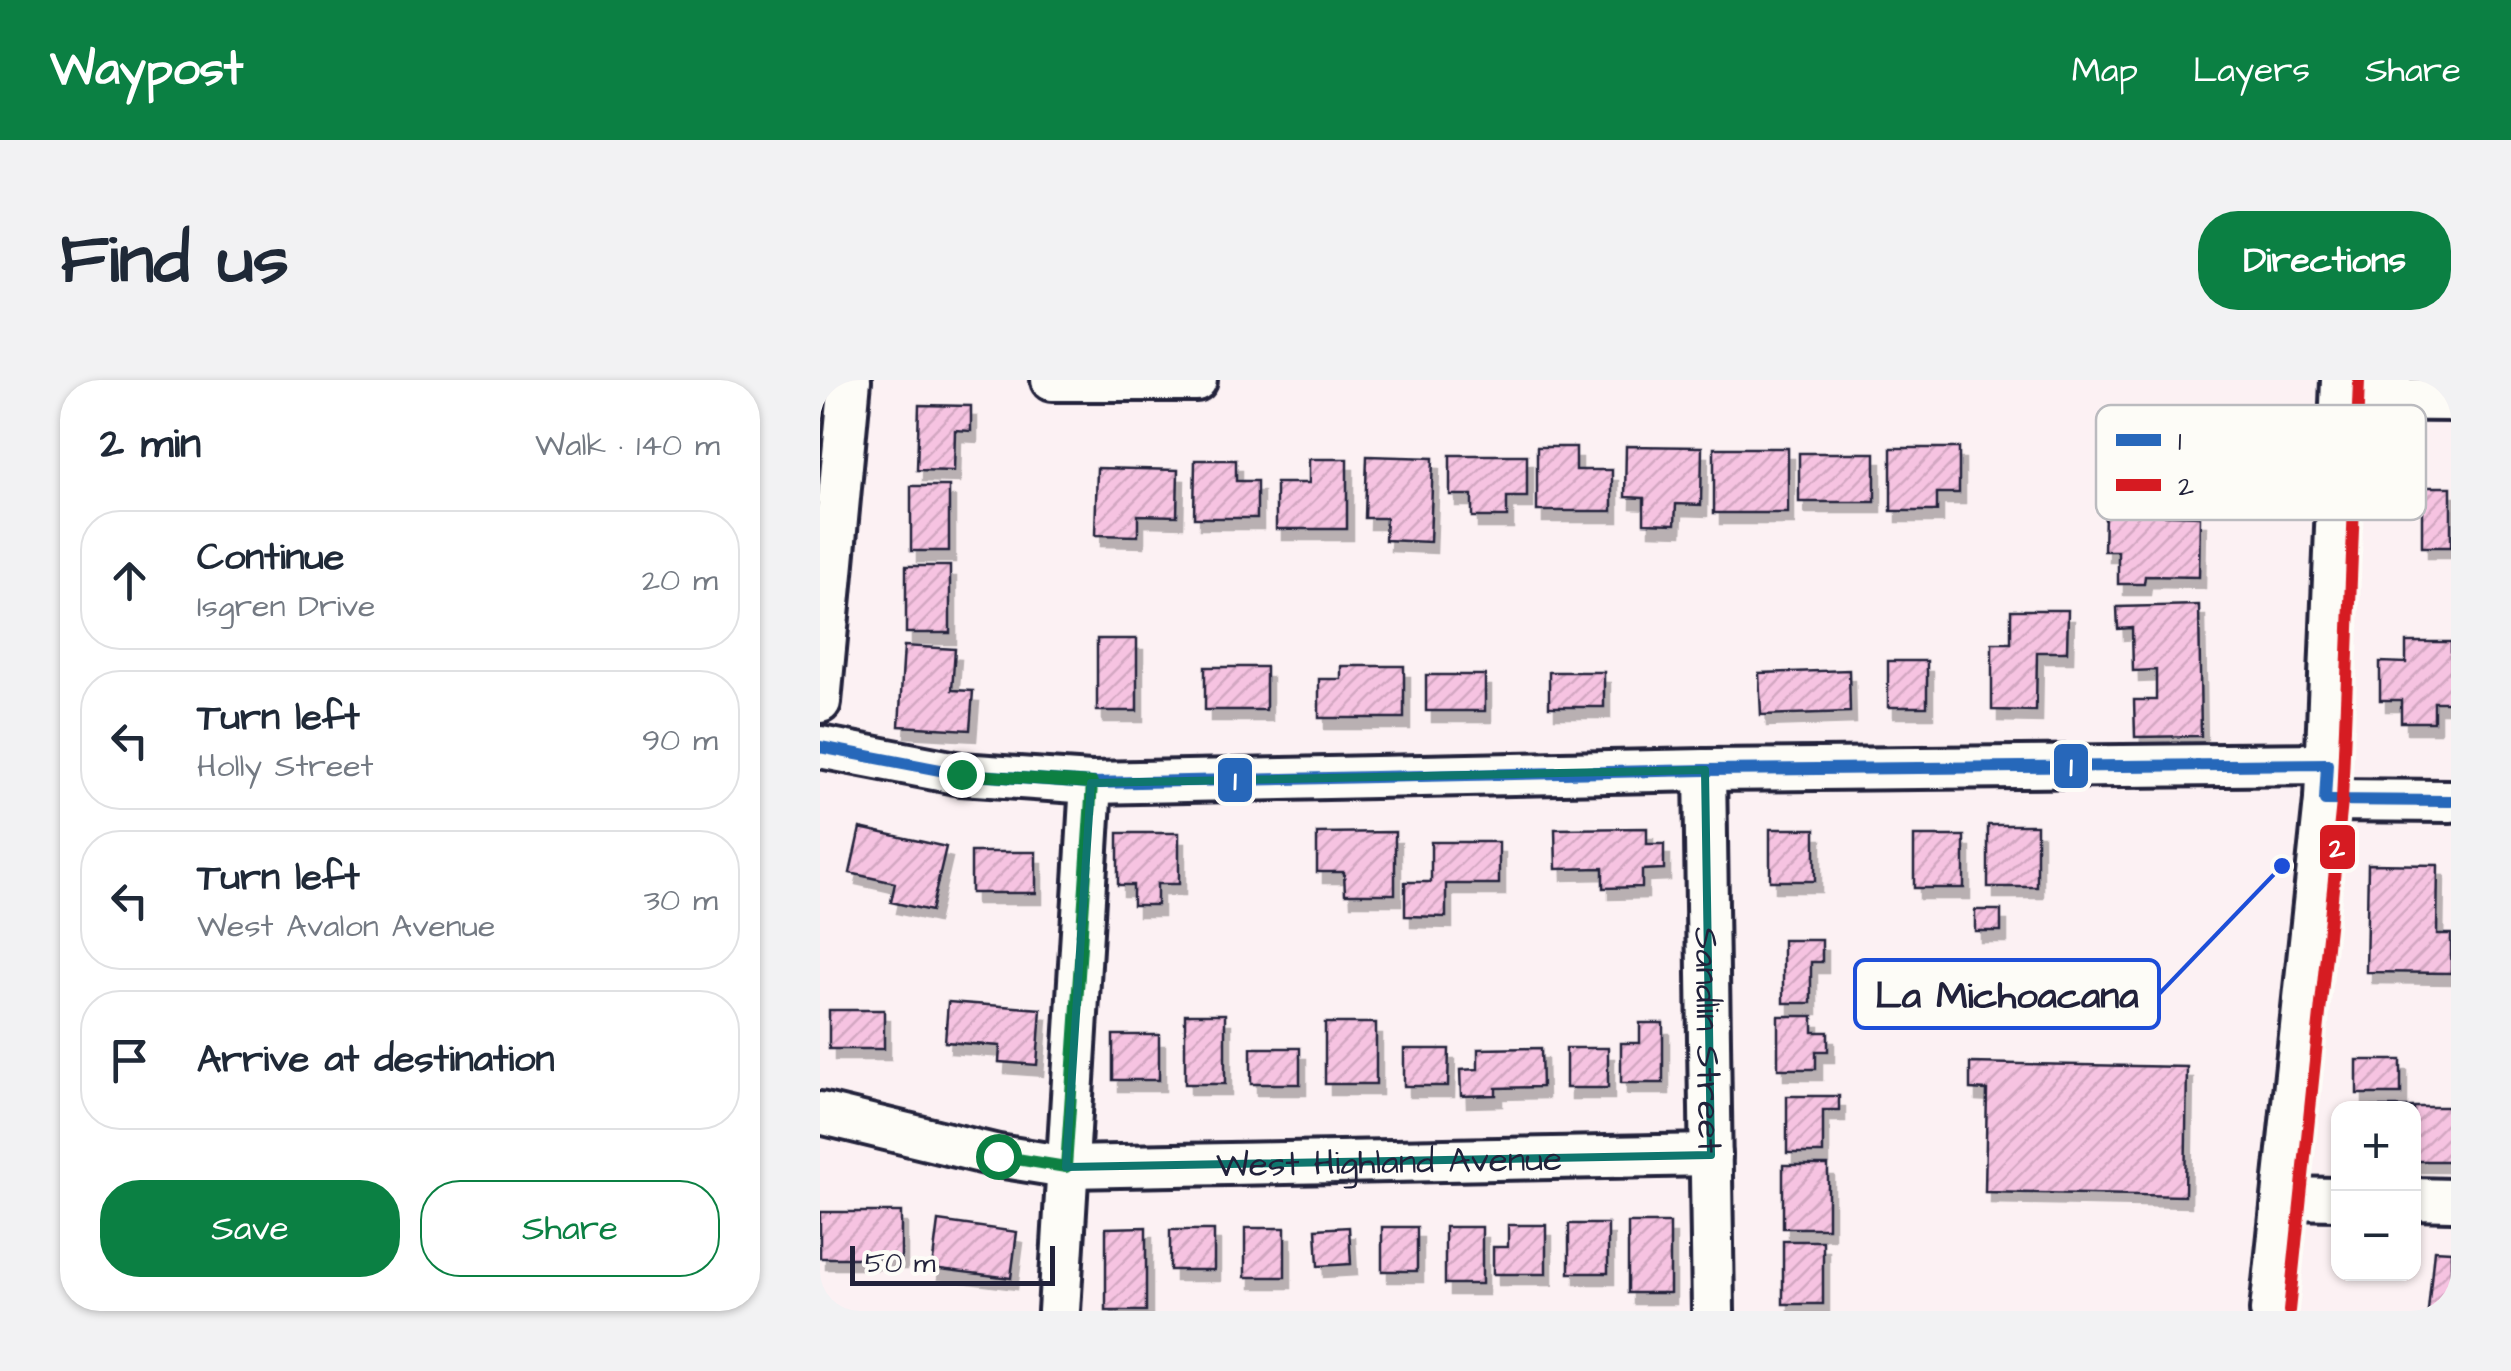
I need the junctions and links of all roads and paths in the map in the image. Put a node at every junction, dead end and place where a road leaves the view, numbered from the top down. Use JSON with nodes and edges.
{"nodes":[{"id":1,"x":850,"y":380,"type":"edge"},
{"id":2,"x":1052,"y":380,"type":"edge"},
{"id":3,"x":1196,"y":380,"type":"edge"},
{"id":4,"x":2342,"y":389,"type":"edge"},
{"id":5,"x":2451,"y":400,"type":"edge"},
{"id":6,"x":2337,"y":520,"type":"edge"},
{"id":7,"x":820,"y":702,"type":"edge"},
{"id":8,"x":820,"y":747,"type":"edge"},
{"id":9,"x":1705,"y":770,"type":"junction"},
{"id":10,"x":2326,"y":782,"type":"junction"},
{"id":11,"x":1092,"y":783,"type":"junction"},
{"id":12,"x":2451,"y":801,"type":"edge"},
{"id":13,"x":820,"y":1113,"type":"edge"},
{"id":14,"x":1711,"y":1154,"type":"junction"},
{"id":15,"x":1066,"y":1167,"type":"junction"},
{"id":16,"x":2284,"y":1198,"type":"junction"},
{"id":17,"x":2331,"y":1199,"type":"edge"},
{"id":18,"x":2421,"y":1200,"type":"edge"},
{"id":19,"x":2451,"y":1200,"type":"edge"},
{"id":20,"x":1059,"y":1311,"type":"edge"},
{"id":21,"x":1713,"y":1311,"type":"edge"},
{"id":22,"x":2271,"y":1311,"type":"edge"}],
"edges":[{"from":1,"to":7,"type":"street"},
{"from":2,"to":3,"type":"street"},
{"from":4,"to":5,"type":"street"},
{"from":6,"to":10,"type":"street"},
{"from":8,"to":11,"type":"street"},
{"from":9,"to":10,"type":"street"},
{"from":9,"to":11,"type":"street"},
{"from":9,"to":14,"type":"street","name":"Sandlin Street"},
{"from":10,"to":12,"type":"street"},
{"from":10,"to":16,"type":"street"},
{"from":11,"to":15,"type":"street"},
{"from":13,"to":15,"type":"street","name":"West Highland Avenue"},
{"from":14,"to":15,"type":"street","name":"West Highland Avenue"},
{"from":14,"to":21,"type":"street","name":"Sandlin Street"},
{"from":15,"to":20,"type":"street"},
{"from":16,"to":17,"type":"street"},
{"from":16,"to":22,"type":"street"},
{"from":18,"to":19,"type":"street"}]}
